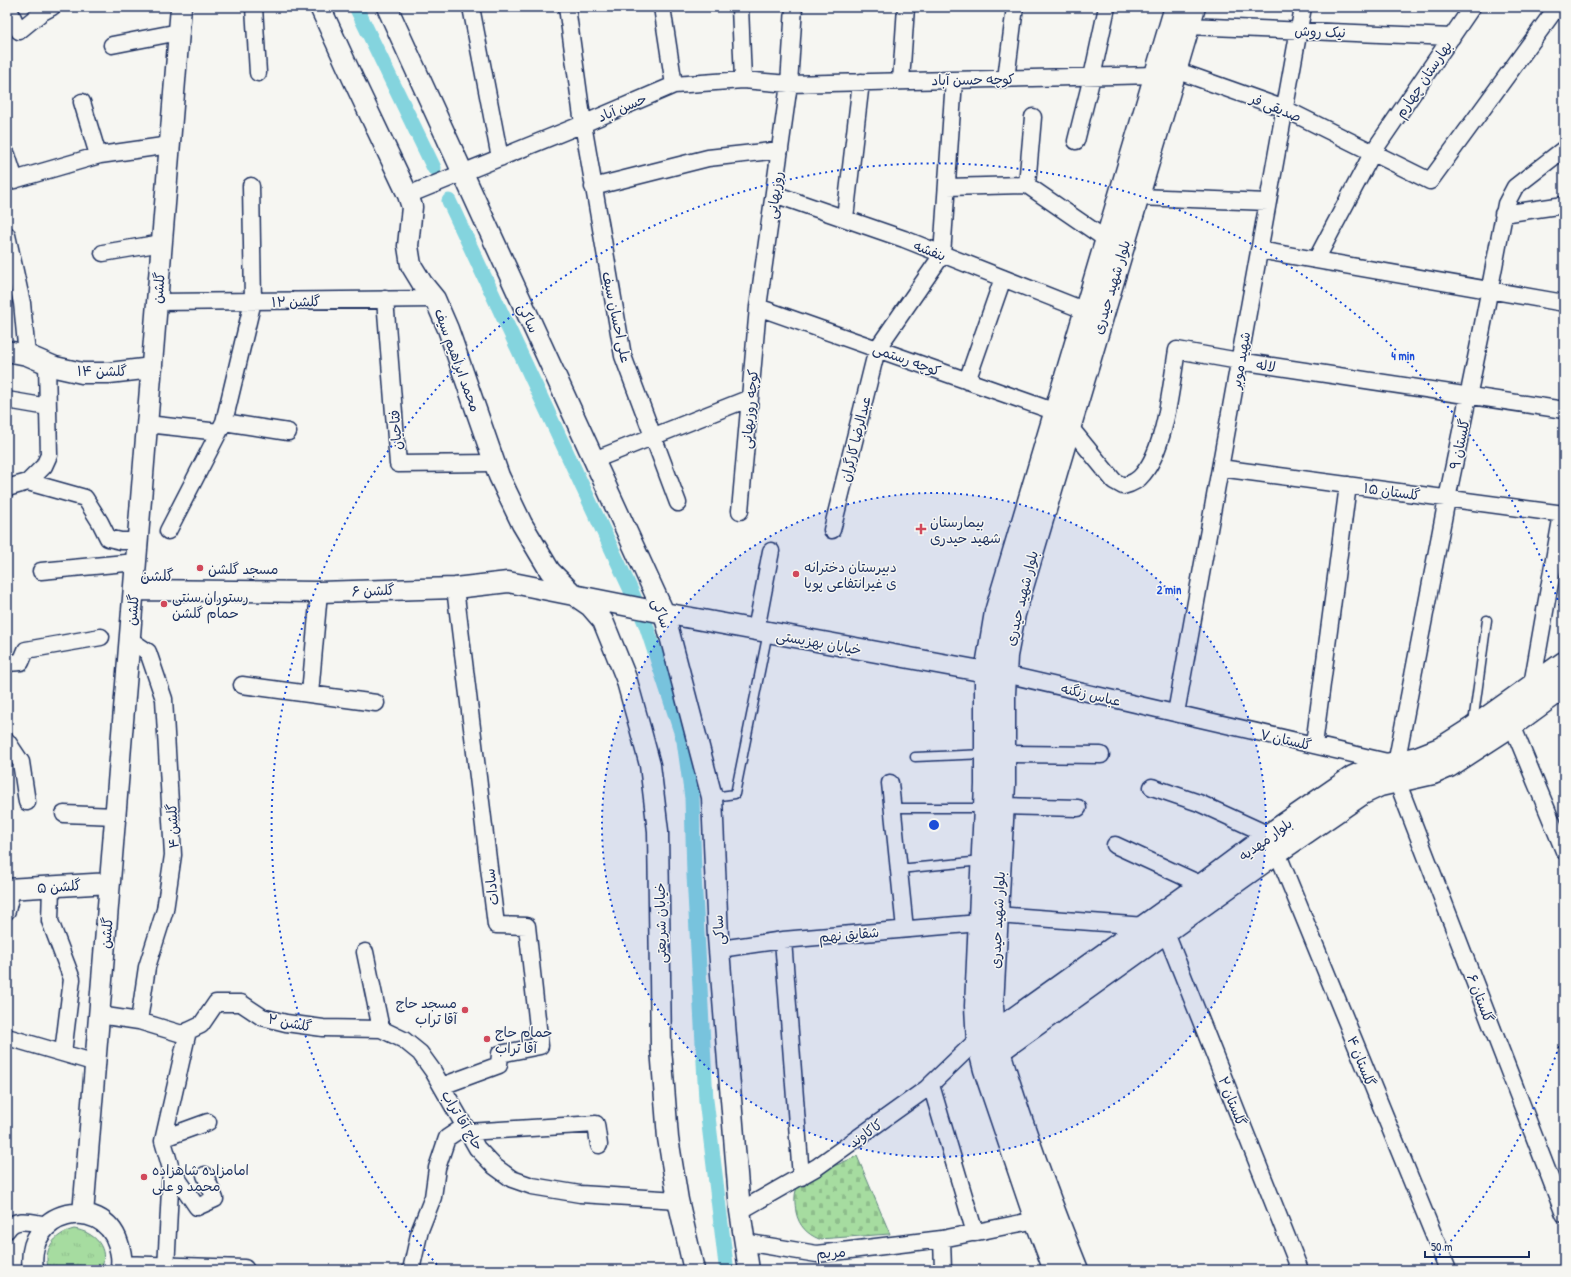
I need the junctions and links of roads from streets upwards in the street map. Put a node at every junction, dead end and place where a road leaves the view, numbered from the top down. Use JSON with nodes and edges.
{"nodes":[{"id":1,"x":8,"y":7,"type":"edge"},
{"id":2,"x":52,"y":7,"type":"edge"},
{"id":3,"x":181,"y":7,"type":"edge"},
{"id":4,"x":254,"y":7,"type":"edge"},
{"id":5,"x":320,"y":7,"type":"edge"},
{"id":6,"x":387,"y":7,"type":"edge"},
{"id":7,"x":471,"y":7,"type":"edge"},
{"id":8,"x":567,"y":7,"type":"edge"},
{"id":9,"x":662,"y":7,"type":"edge"},
{"id":10,"x":740,"y":7,"type":"edge"},
{"id":11,"x":794,"y":7,"type":"edge"},
{"id":12,"x":906,"y":7,"type":"edge"},
{"id":13,"x":1015,"y":7,"type":"edge"},
{"id":14,"x":1107,"y":7,"type":"edge"},
{"id":15,"x":1176,"y":7,"type":"edge"},
{"id":16,"x":1303,"y":7,"type":"edge"},
{"id":17,"x":1472,"y":7,"type":"edge"},
{"id":18,"x":1557,"y":7,"type":"edge"},
{"id":19,"x":1191,"y":17,"type":"edge"},
{"id":20,"x":1299,"y":30,"type":"junction"},
{"id":21,"x":179,"y":32,"type":"junction"},
{"id":22,"x":1452,"y":37,"type":"junction"},
{"id":23,"x":112,"y":45,"type":"dead end"},
{"id":24,"x":258,"y":73,"type":"dead end"},
{"id":25,"x":1168,"y":75,"type":"junction"},
{"id":26,"x":1092,"y":77,"type":"junction"},
{"id":27,"x":1006,"y":79,"type":"junction"},
{"id":28,"x":743,"y":80,"type":"junction"},
{"id":29,"x":954,"y":80,"type":"junction"},
{"id":30,"x":901,"y":81,"type":"junction"},
{"id":31,"x":861,"y":82,"type":"junction"},
{"id":32,"x":789,"y":84,"type":"junction"},
{"id":33,"x":674,"y":85,"type":"junction"},
{"id":34,"x":82,"y":102,"type":"dead end"},
{"id":35,"x":1285,"y":109,"type":"junction"},
{"id":36,"x":1033,"y":116,"type":"dead end"},
{"id":37,"x":583,"y":124,"type":"junction"},
{"id":38,"x":1076,"y":141,"type":"dead end"},
{"id":39,"x":170,"y":145,"type":"junction"},
{"id":40,"x":1564,"y":149,"type":"edge"},
{"id":41,"x":780,"y":150,"type":"junction"},
{"id":42,"x":1373,"y":152,"type":"junction"},
{"id":43,"x":7,"y":155,"type":"edge"},
{"id":44,"x":98,"y":155,"type":"junction"},
{"id":45,"x":500,"y":158,"type":"junction"},
{"id":46,"x":463,"y":173,"type":"junction"},
{"id":47,"x":11,"y":181,"type":"edge"},
{"id":48,"x":1026,"y":185,"type":"junction"},
{"id":49,"x":251,"y":186,"type":"dead end"},
{"id":50,"x":593,"y":187,"type":"junction"},
{"id":51,"x":947,"y":187,"type":"junction"},
{"id":52,"x":774,"y":194,"type":"junction"},
{"id":53,"x":408,"y":195,"type":"junction"},
{"id":54,"x":1138,"y":197,"type":"junction"},
{"id":55,"x":1268,"y":202,"type":"junction"},
{"id":56,"x":1564,"y":205,"type":"edge"},
{"id":57,"x":1503,"y":214,"type":"junction"},
{"id":58,"x":845,"y":218,"type":"junction"},
{"id":59,"x":7,"y":235,"type":"edge"},
{"id":60,"x":1107,"y":240,"type":"junction"},
{"id":61,"x":162,"y":242,"type":"junction"},
{"id":62,"x":1260,"y":250,"type":"junction"},
{"id":63,"x":103,"y":253,"type":"dead end"},
{"id":64,"x":942,"y":255,"type":"junction"},
{"id":65,"x":1316,"y":260,"type":"junction"},
{"id":66,"x":1003,"y":278,"type":"junction"},
{"id":67,"x":1490,"y":290,"type":"junction"},
{"id":68,"x":435,"y":298,"type":"junction"},
{"id":69,"x":385,"y":299,"type":"junction"},
{"id":70,"x":252,"y":301,"type":"junction"},
{"id":71,"x":157,"y":302,"type":"junction"},
{"id":72,"x":1564,"y":303,"type":"edge"},
{"id":73,"x":758,"y":307,"type":"junction"},
{"id":74,"x":1086,"y":310,"type":"junction"},
{"id":75,"x":877,"y":349,"type":"junction"},
{"id":76,"x":7,"y":352,"type":"edge"},
{"id":77,"x":27,"y":355,"type":"junction"},
{"id":78,"x":1239,"y":361,"type":"junction"},
{"id":79,"x":47,"y":364,"type":"junction"},
{"id":80,"x":152,"y":368,"type":"junction"},
{"id":81,"x":967,"y":381,"type":"junction"},
{"id":82,"x":1469,"y":396,"type":"junction"},
{"id":83,"x":750,"y":398,"type":"junction"},
{"id":84,"x":7,"y":400,"type":"edge"},
{"id":85,"x":48,"y":407,"type":"junction"},
{"id":86,"x":1564,"y":410,"type":"edge"},
{"id":87,"x":1062,"y":419,"type":"junction"},
{"id":88,"x":147,"y":424,"type":"junction"},
{"id":89,"x":222,"y":427,"type":"junction"},
{"id":90,"x":288,"y":432,"type":"dead end"},
{"id":91,"x":653,"y":436,"type":"junction"},
{"id":92,"x":594,"y":460,"type":"junction"},
{"id":93,"x":495,"y":463,"type":"junction"},
{"id":94,"x":1220,"y":468,"type":"junction"},
{"id":95,"x":28,"y":482,"type":"junction"},
{"id":96,"x":1348,"y":485,"type":"junction"},
{"id":97,"x":7,"y":488,"type":"edge"},
{"id":98,"x":1447,"y":499,"type":"junction"},
{"id":99,"x":678,"y":502,"type":"dead end"},
{"id":100,"x":740,"y":511,"type":"dead end"},
{"id":101,"x":1563,"y":514,"type":"edge"},
{"id":102,"x":832,"y":530,"type":"dead end"},
{"id":103,"x":168,"y":531,"type":"dead end"},
{"id":104,"x":138,"y":541,"type":"junction"},
{"id":105,"x":771,"y":551,"type":"dead end"},
{"id":106,"x":136,"y":562,"type":"junction"},
{"id":107,"x":41,"y":571,"type":"dead end"},
{"id":108,"x":455,"y":588,"type":"junction"},
{"id":109,"x":134,"y":590,"type":"junction"},
{"id":110,"x":319,"y":592,"type":"junction"},
{"id":111,"x":574,"y":595,"type":"junction"},
{"id":112,"x":658,"y":612,"type":"junction"},
{"id":113,"x":762,"y":631,"type":"junction"},
{"id":114,"x":101,"y":637,"type":"dead end"},
{"id":115,"x":130,"y":640,"type":"junction"},
{"id":116,"x":7,"y":663,"type":"edge"},
{"id":117,"x":1564,"y":663,"type":"edge"},
{"id":118,"x":996,"y":673,"type":"junction"},
{"id":119,"x":242,"y":685,"type":"dead end"},
{"id":120,"x":1532,"y":686,"type":"junction"},
{"id":121,"x":1564,"y":687,"type":"edge"},
{"id":122,"x":310,"y":694,"type":"junction"},
{"id":123,"x":376,"y":703,"type":"dead end"},
{"id":124,"x":1176,"y":713,"type":"junction"},
{"id":125,"x":1512,"y":725,"type":"junction"},
{"id":126,"x":7,"y":742,"type":"edge"},
{"id":127,"x":1314,"y":745,"type":"junction"},
{"id":128,"x":995,"y":754,"type":"junction"},
{"id":129,"x":1101,"y":755,"type":"dead end"},
{"id":130,"x":1397,"y":772,"type":"junction"},
{"id":131,"x":890,"y":783,"type":"dead end"},
{"id":132,"x":1152,"y":787,"type":"dead end"},
{"id":133,"x":26,"y":802,"type":"dead end"},
{"id":134,"x":994,"y":807,"type":"junction"},
{"id":135,"x":1078,"y":808,"type":"dead end"},
{"id":136,"x":64,"y":814,"type":"dead end"},
{"id":137,"x":116,"y":816,"type":"junction"},
{"id":138,"x":1273,"y":844,"type":"junction"},
{"id":139,"x":1115,"y":845,"type":"dead end"},
{"id":140,"x":1564,"y":851,"type":"edge"},
{"id":141,"x":110,"y":883,"type":"junction"},
{"id":142,"x":1202,"y":885,"type":"junction"},
{"id":143,"x":51,"y":887,"type":"junction"},
{"id":144,"x":9,"y":889,"type":"edge"},
{"id":145,"x":7,"y":911,"type":"edge"},
{"id":146,"x":988,"y":919,"type":"junction"},
{"id":147,"x":1145,"y":926,"type":"junction"},
{"id":148,"x":905,"y":929,"type":"junction"},
{"id":149,"x":1166,"y":933,"type":"junction"},
{"id":150,"x":783,"y":940,"type":"junction"},
{"id":151,"x":720,"y":949,"type":"junction"},
{"id":152,"x":365,"y":952,"type":"dead end"},
{"id":153,"x":99,"y":1015,"type":"junction"},
{"id":154,"x":139,"y":1021,"type":"junction"},
{"id":155,"x":381,"y":1029,"type":"junction"},
{"id":156,"x":188,"y":1031,"type":"junction"},
{"id":157,"x":7,"y":1036,"type":"edge"},
{"id":158,"x":989,"y":1047,"type":"junction"},
{"id":159,"x":63,"y":1053,"type":"junction"},
{"id":160,"x":96,"y":1063,"type":"junction"},
{"id":161,"x":931,"y":1085,"type":"junction"},
{"id":162,"x":442,"y":1086,"type":"junction"},
{"id":163,"x":208,"y":1122,"type":"dead end"},
{"id":164,"x":467,"y":1129,"type":"junction"},
{"id":165,"x":164,"y":1138,"type":"junction"},
{"id":166,"x":599,"y":1145,"type":"dead end"},
{"id":167,"x":171,"y":1169,"type":"junction"},
{"id":168,"x":205,"y":1175,"type":"dead end"},
{"id":169,"x":801,"y":1177,"type":"junction"},
{"id":170,"x":678,"y":1200,"type":"junction"},
{"id":171,"x":740,"y":1211,"type":"junction"},
{"id":172,"x":83,"y":1214,"type":"junction"},
{"id":173,"x":1564,"y":1214,"type":"edge"},
{"id":174,"x":1036,"y":1220,"type":"junction"},
{"id":175,"x":47,"y":1225,"type":"junction"},
{"id":176,"x":7,"y":1230,"type":"edge"},
{"id":177,"x":974,"y":1233,"type":"junction"},
{"id":178,"x":942,"y":1239,"type":"junction"},
{"id":179,"x":744,"y":1242,"type":"junction"},
{"id":180,"x":121,"y":1268,"type":"edge"},
{"id":181,"x":166,"y":1269,"type":"edge"},
{"id":182,"x":33,"y":1270,"type":"edge"},
{"id":183,"x":236,"y":1270,"type":"edge"},
{"id":184,"x":244,"y":1270,"type":"edge"},
{"id":185,"x":410,"y":1270,"type":"edge"},
{"id":186,"x":694,"y":1270,"type":"edge"},
{"id":187,"x":748,"y":1270,"type":"edge"},
{"id":188,"x":942,"y":1270,"type":"edge"},
{"id":189,"x":1055,"y":1270,"type":"edge"},
{"id":190,"x":1076,"y":1270,"type":"edge"},
{"id":191,"x":1300,"y":1270,"type":"edge"},
{"id":192,"x":1448,"y":1270,"type":"edge"}],
"edges":[{"from":1,"to":2,"type":"street"},
{"from":3,"to":21,"type":"street","name":"گلشن"},
{"from":4,"to":24,"type":"street"},
{"from":5,"to":53,"type":"street","name":"محمد ابراهیم سیف"},
{"from":6,"to":46,"type":"street","name":"ساکی"},
{"from":7,"to":45,"type":"street"},
{"from":8,"to":37,"type":"street","name":"علی احسان سیف"},
{"from":9,"to":33,"type":"street"},
{"from":10,"to":28,"type":"street"},
{"from":11,"to":32,"type":"street","name":"روزبهانی"},
{"from":12,"to":30,"type":"street"},
{"from":13,"to":27,"type":"street"},
{"from":14,"to":26,"type":"street"},
{"from":15,"to":25,"type":"main road","name":"بلوار شهید حیدری"},
{"from":16,"to":20,"type":"street","name":"شهید موبر"},
{"from":17,"to":22,"type":"street","name":"بهارستان چهارم"},
{"from":18,"to":42,"type":"street","name":"صدیقی فر"},
{"from":19,"to":20,"type":"street","name":"نیک روش"},
{"from":19,"to":25,"type":"main road","name":"بلوار شهید حیدری"},
{"from":20,"to":22,"type":"street","name":"نیک روش"},
{"from":20,"to":35,"type":"street","name":"شهید موبر"},
{"from":21,"to":23,"type":"street"},
{"from":21,"to":39,"type":"street","name":"گلشن"},
{"from":22,"to":42,"type":"street","name":"بهارستان چهارم"},
{"from":25,"to":26,"type":"street","name":"کوچه حسن آباد"},
{"from":25,"to":35,"type":"street","name":"صدیقی فر"},
{"from":25,"to":54,"type":"main road","name":"بلوار شهید حیدری"},
{"from":25,"to":60,"type":"main road","name":"بلوار شهید حیدری"},
{"from":26,"to":27,"type":"street","name":"کوچه حسن آباد"},
{"from":26,"to":38,"type":"street"},
{"from":27,"to":29,"type":"street","name":"کوچه حسن آباد"},
{"from":28,"to":32,"type":"street","name":"حسن آباد"},
{"from":28,"to":33,"type":"street","name":"حسن آباد"},
{"from":29,"to":30,"type":"street","name":"کوچه حسن آباد"},
{"from":29,"to":51,"type":"street"},
{"from":30,"to":31,"type":"street","name":"کوچه حسن آباد"},
{"from":31,"to":32,"type":"street","name":"کوچه حسن آباد"},
{"from":31,"to":58,"type":"street"},
{"from":32,"to":41,"type":"street","name":"روزبهانی"},
{"from":33,"to":37,"type":"street","name":"حسن آباد"},
{"from":34,"to":44,"type":"street"},
{"from":35,"to":42,"type":"street","name":"صدیقی فر"},
{"from":35,"to":55,"type":"street","name":"شهید موبر"},
{"from":36,"to":48,"type":"street"},
{"from":37,"to":45,"type":"street","name":"حسن آباد"},
{"from":37,"to":50,"type":"street","name":"علی احسان سیف"},
{"from":39,"to":44,"type":"street"},
{"from":39,"to":61,"type":"street","name":"گلشن"},
{"from":40,"to":57,"type":"street","name":"گلستان ۹"},
{"from":41,"to":50,"type":"street"},
{"from":41,"to":52,"type":"street","name":"روزبهانی"},
{"from":42,"to":65,"type":"street","name":"بهارستان چهارم"},
{"from":43,"to":47,"type":"street"},
{"from":44,"to":47,"type":"street"},
{"from":45,"to":46,"type":"street","name":"حسن آباد"},
{"from":46,"to":53,"type":"street","name":"حسن آباد"},
{"from":46,"to":92,"type":"street","name":"ساکی"},
{"from":48,"to":51,"type":"street"},
{"from":48,"to":60,"type":"street"},
{"from":49,"to":70,"type":"street"},
{"from":50,"to":91,"type":"street","name":"علی احسان سیف"},
{"from":51,"to":64,"type":"street"},
{"from":52,"to":58,"type":"street","name":"بنفشه"},
{"from":52,"to":73,"type":"street","name":"روزبهانی"},
{"from":53,"to":68,"type":"street","name":"محمد ابراهیم سیف"},
{"from":54,"to":55,"type":"street"},
{"from":54,"to":87,"type":"main road","name":"بلوار شهید حیدری"},
{"from":55,"to":62,"type":"street","name":"شهید موبر"},
{"from":56,"to":57,"type":"street"},
{"from":57,"to":67,"type":"street","name":"گلستان ۹"},
{"from":58,"to":64,"type":"street","name":"بنفشه"},
{"from":59,"to":77,"type":"street"},
{"from":60,"to":74,"type":"main road","name":"بلوار شهید حیدری"},
{"from":61,"to":63,"type":"street"},
{"from":61,"to":71,"type":"street","name":"گلشن"},
{"from":62,"to":65,"type":"street"},
{"from":62,"to":78,"type":"street","name":"شهید موبر"},
{"from":64,"to":66,"type":"street","name":"بنفشه"},
{"from":64,"to":75,"type":"street"},
{"from":65,"to":67,"type":"street"},
{"from":66,"to":74,"type":"street","name":"بنفشه"},
{"from":66,"to":81,"type":"street"},
{"from":67,"to":72,"type":"street"},
{"from":67,"to":82,"type":"street","name":"گلستان ۹"},
{"from":68,"to":69,"type":"street","name":"گلشن ۱۲"},
{"from":68,"to":93,"type":"street","name":"محمد ابراهیم سیف"},
{"from":69,"to":70,"type":"street","name":"گلشن ۱۲"},
{"from":69,"to":93,"type":"street","name":"فتاحیان"},
{"from":70,"to":71,"type":"street","name":"گلشن ۱۲"},
{"from":70,"to":89,"type":"street"},
{"from":71,"to":80,"type":"street","name":"گلشن"},
{"from":73,"to":75,"type":"street","name":"کوچه رستمی"},
{"from":73,"to":83,"type":"street","name":"کوچه روزبهانی"},
{"from":74,"to":87,"type":"main road","name":"بلوار شهید حیدری"},
{"from":75,"to":81,"type":"street","name":"کوچه رستمی"},
{"from":75,"to":102,"type":"street","name":"عبدالرضا کارگران"},
{"from":76,"to":77,"type":"street","name":"گلشن ۱۴"},
{"from":77,"to":79,"type":"street","name":"گلشن ۱۴"},
{"from":78,"to":82,"type":"street","name":"لاله"},
{"from":78,"to":87,"type":"street","name":"لاله"},
{"from":78,"to":94,"type":"street","name":"شهید موبر"},
{"from":79,"to":80,"type":"street","name":"گلشن ۱۴"},
{"from":79,"to":85,"type":"street"},
{"from":80,"to":88,"type":"street","name":"گلشن"},
{"from":81,"to":87,"type":"street","name":"کوچه رستمی"},
{"from":82,"to":86,"type":"street","name":"لاله"},
{"from":82,"to":98,"type":"street","name":"گلستان ۹"},
{"from":83,"to":91,"type":"street"},
{"from":83,"to":100,"type":"street","name":"کوچه روزبهانی"},
{"from":84,"to":85,"type":"street"},
{"from":85,"to":95,"type":"street"},
{"from":87,"to":118,"type":"main road","name":"بلوار شهید حیدری"},
{"from":88,"to":89,"type":"street"},
{"from":88,"to":104,"type":"street","name":"گلشن"},
{"from":89,"to":90,"type":"street"},
{"from":89,"to":103,"type":"street"},
{"from":91,"to":92,"type":"street"},
{"from":91,"to":99,"type":"street","name":"علی احسان سیف"},
{"from":92,"to":112,"type":"street","name":"ساکی"},
{"from":93,"to":111,"type":"street","name":"محمد ابراهیم سیف"},
{"from":94,"to":96,"type":"street","name":"گلستان ۱۵"},
{"from":94,"to":124,"type":"street","name":"شهید موبر"},
{"from":95,"to":97,"type":"street"},
{"from":95,"to":104,"type":"street"},
{"from":96,"to":98,"type":"street","name":"گلستان ۱۵"},
{"from":96,"to":127,"type":"street"},
{"from":98,"to":101,"type":"street","name":"گلستان ۱۵"},
{"from":98,"to":130,"type":"street","name":"گلستان ۹"},
{"from":101,"to":120,"type":"street"},
{"from":104,"to":106,"type":"street","name":"گلشن"},
{"from":105,"to":113,"type":"street"},
{"from":106,"to":107,"type":"street"},
{"from":106,"to":109,"type":"street","name":"گلشن"},
{"from":108,"to":110,"type":"street","name":"گلشن ۶"},
{"from":108,"to":111,"type":"street","name":"گلشن ۶"},
{"from":108,"to":162,"type":"street","name":"سادات"},
{"from":109,"to":110,"type":"street","name":"گلشن ۶"},
{"from":109,"to":115,"type":"street","name":"گلشن"},
{"from":110,"to":122,"type":"street"},
{"from":111,"to":112,"type":"street","name":"گلشن ۶"},
{"from":111,"to":170,"type":"street","name":"خیابان شریعتی"},
{"from":112,"to":113,"type":"street","name":"خیابان بهزیستی"},
{"from":112,"to":151,"type":"street","name":"ساکی"},
{"from":113,"to":118,"type":"street","name":"خیابان بهزیستی"},
{"from":114,"to":116,"type":"street"},
{"from":115,"to":137,"type":"street","name":"گلشن"},
{"from":115,"to":154,"type":"street","name":"گلشن ۴"},
{"from":117,"to":120,"type":"main road","name":"بلوار مهدیه"},
{"from":118,"to":124,"type":"street","name":"عباس زنگنه"},
{"from":118,"to":128,"type":"main road","name":"بلوار شهید حیدری"},
{"from":119,"to":122,"type":"street"},
{"from":120,"to":130,"type":"main road","name":"بلوار مهدیه"},
{"from":121,"to":125,"type":"main road","name":"بلوار مهدیه"},
{"from":122,"to":123,"type":"street"},
{"from":124,"to":127,"type":"street","name":"گلستان ۷"},
{"from":125,"to":130,"type":"main road","name":"بلوار مهدیه"},
{"from":125,"to":140,"type":"street"},
{"from":126,"to":133,"type":"street"},
{"from":127,"to":130,"type":"street","name":"گلستان ۷"},
{"from":128,"to":129,"type":"street"},
{"from":128,"to":134,"type":"main road","name":"بلوار شهید حیدری"},
{"from":130,"to":138,"type":"main road","name":"بلوار مهدیه"},
{"from":130,"to":173,"type":"street","name":"گلستان ۶"},
{"from":131,"to":148,"type":"street"},
{"from":132,"to":138,"type":"street"},
{"from":134,"to":135,"type":"street"},
{"from":134,"to":146,"type":"main road","name":"بلوار شهید حیدری"},
{"from":134,"to":146,"type":"main road","name":"بلوار شهید حیدری"},
{"from":136,"to":137,"type":"street"},
{"from":137,"to":141,"type":"street","name":"گلشن"},
{"from":138,"to":142,"type":"main road","name":"بلوار مهدیه"},
{"from":138,"to":149,"type":"main road","name":"بلوار مهدیه"},
{"from":138,"to":192,"type":"street","name":"گلستان ۴"},
{"from":139,"to":142,"type":"street"},
{"from":141,"to":143,"type":"street","name":"گلشن ۵"},
{"from":141,"to":153,"type":"street","name":"گلشن"},
{"from":142,"to":147,"type":"main road","name":"بلوار مهدیه"},
{"from":143,"to":144,"type":"street","name":"گلشن ۵"},
{"from":143,"to":159,"type":"street"},
{"from":144,"to":145,"type":"street"},
{"from":146,"to":147,"type":"street","name":"شقایق نهم"},
{"from":146,"to":148,"type":"street","name":"شقایق نهم"},
{"from":146,"to":158,"type":"main road","name":"بلوار شهید حیدری"},
{"from":147,"to":158,"type":"main road","name":"بلوار مهدیه"},
{"from":148,"to":150,"type":"street","name":"شقایق نهم"},
{"from":149,"to":158,"type":"main road","name":"بلوار مهدیه"},
{"from":149,"to":191,"type":"street","name":"گلستان ۲"},
{"from":150,"to":151,"type":"street","name":"شقایق نهم"},
{"from":150,"to":169,"type":"street"},
{"from":151,"to":171,"type":"street","name":"ساکی"},
{"from":152,"to":155,"type":"street"},
{"from":153,"to":154,"type":"street"},
{"from":153,"to":160,"type":"street","name":"گلشن"},
{"from":154,"to":156,"type":"street"},
{"from":155,"to":156,"type":"street","name":"گلشن ۲"},
{"from":155,"to":162,"type":"street","name":"حاج آقا تراب"},
{"from":156,"to":165,"type":"street"},
{"from":157,"to":159,"type":"street"},
{"from":158,"to":161,"type":"street","name":"کاکاوند"},
{"from":158,"to":174,"type":"main road","name":"بلوار شهید حیدری"},
{"from":158,"to":190,"type":"main road","name":"بلوار شهید حیدری"},
{"from":159,"to":160,"type":"street"},
{"from":160,"to":172,"type":"street","name":"گلشن"},
{"from":161,"to":169,"type":"street","name":"کاکاوند"},
{"from":161,"to":177,"type":"street"},
{"from":162,"to":164,"type":"street","name":"حاج آقا تراب"},
{"from":163,"to":165,"type":"street"},
{"from":164,"to":166,"type":"street"},
{"from":164,"to":170,"type":"street","name":"حاج آقا تراب"},
{"from":164,"to":185,"type":"street"},
{"from":165,"to":167,"type":"street"},
{"from":167,"to":168,"type":"street"},
{"from":167,"to":181,"type":"street"},
{"from":169,"to":171,"type":"street","name":"کاکاوند"},
{"from":170,"to":186,"type":"street","name":"خیابان شریعتی"},
{"from":171,"to":179,"type":"street","name":"ساکی"},
{"from":172,"to":175,"type":"street"},
{"from":172,"to":180,"type":"street"},
{"from":174,"to":177,"type":"street","name":"مریم"},
{"from":174,"to":189,"type":"main road","name":"بلوار شهید حیدری"},
{"from":175,"to":176,"type":"street"},
{"from":175,"to":182,"type":"street"},
{"from":177,"to":178,"type":"street","name":"مریم"},
{"from":178,"to":179,"type":"street","name":"مریم"},
{"from":178,"to":188,"type":"street"},
{"from":179,"to":187,"type":"street","name":"ساکی"},
{"from":180,"to":181,"type":"street"},
{"from":181,"to":183,"type":"street"},
{"from":183,"to":184,"type":"street"}]}
